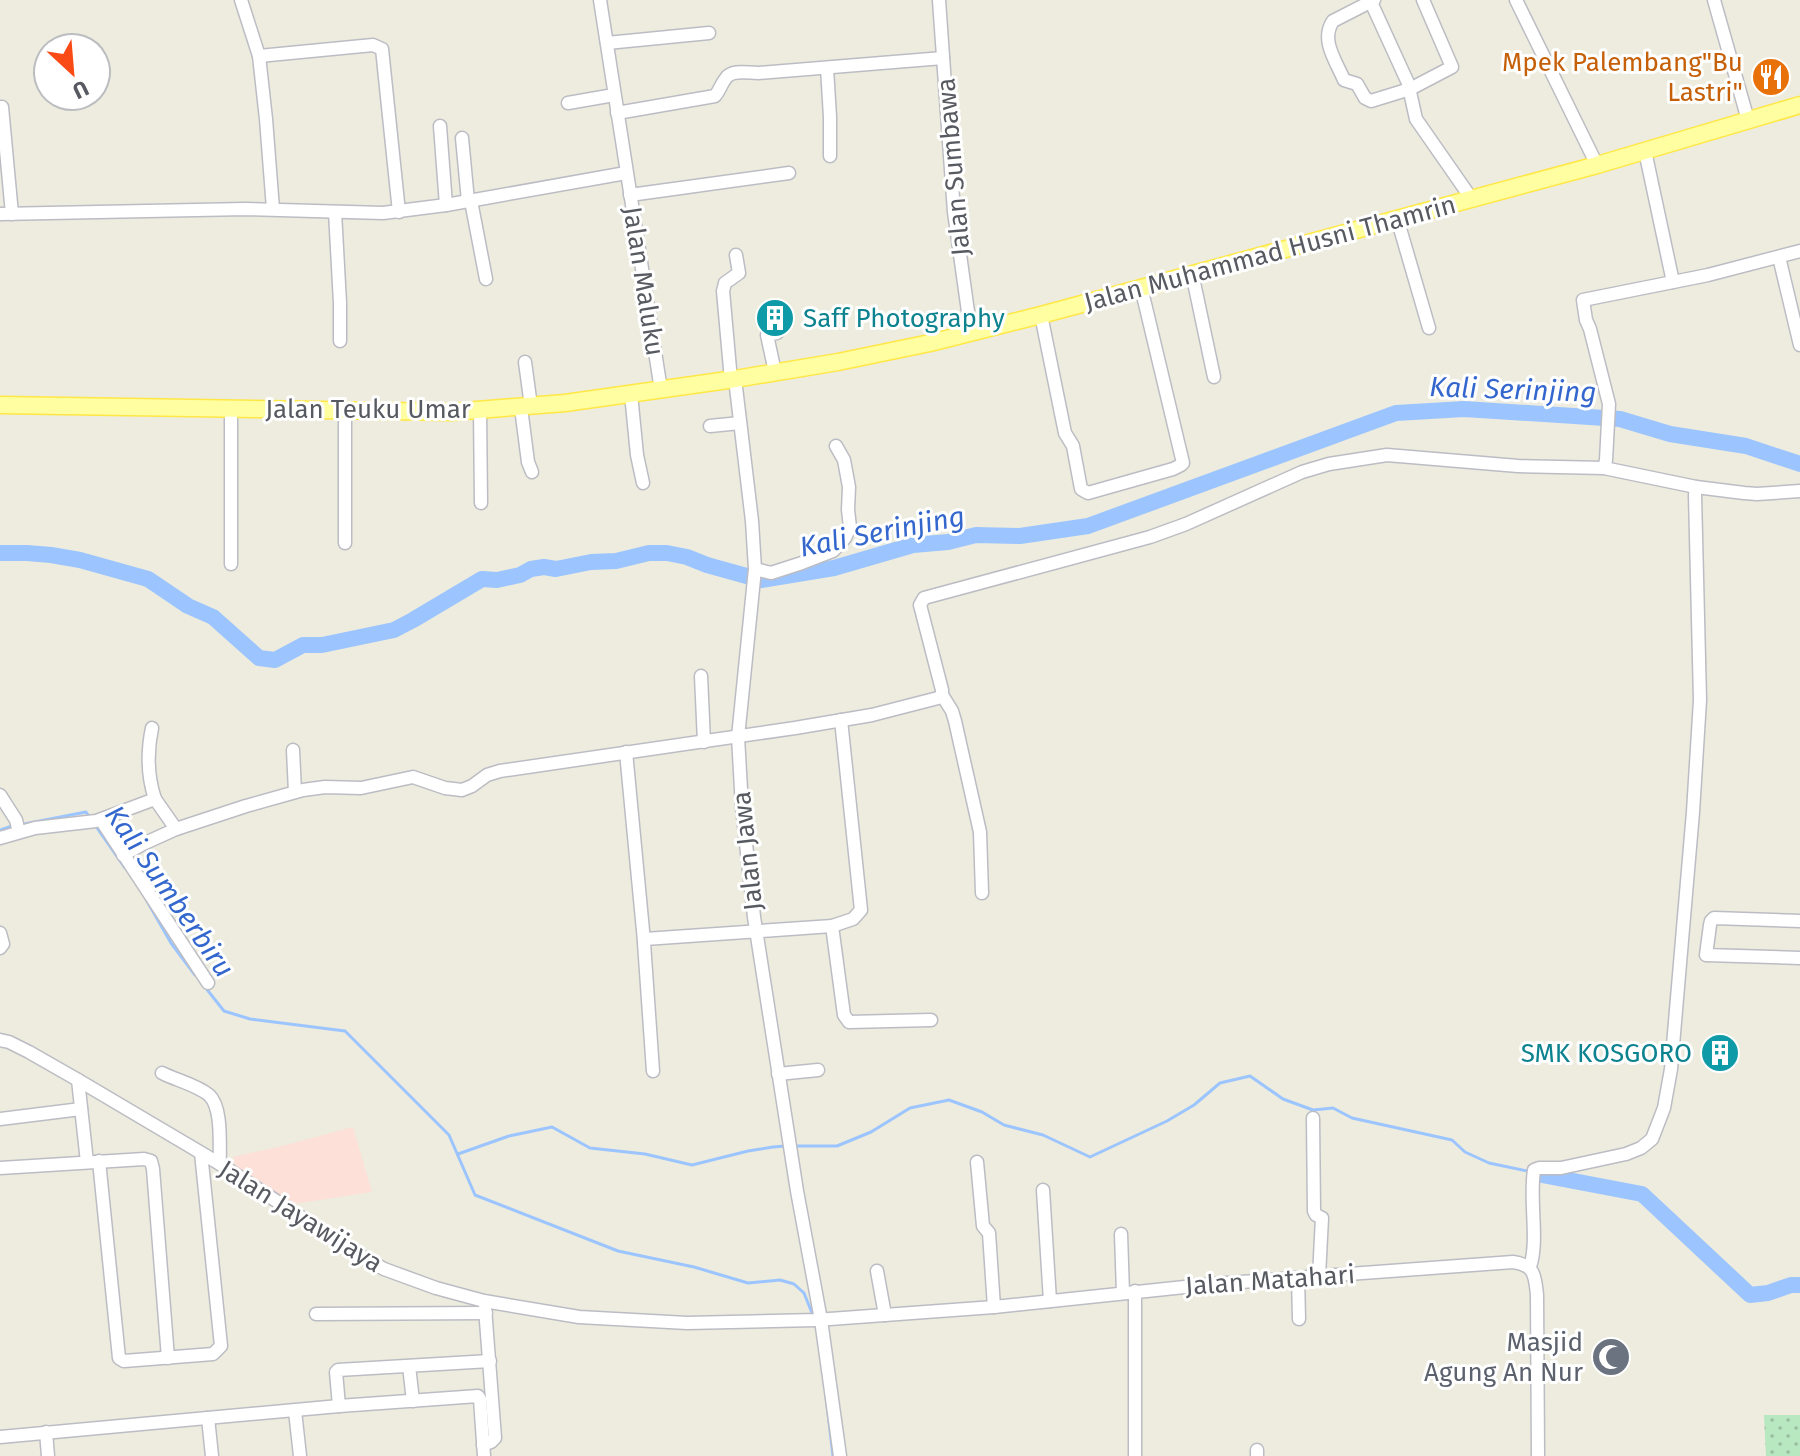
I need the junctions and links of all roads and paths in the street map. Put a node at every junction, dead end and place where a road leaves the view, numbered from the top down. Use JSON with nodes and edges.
{"nodes":[{"id":1,"x":241,"y":0,"type":"edge"},
{"id":2,"x":600,"y":0,"type":"edge"},
{"id":3,"x":939,"y":0,"type":"edge"},
{"id":4,"x":1371,"y":0,"type":"edge"},
{"id":5,"x":1423,"y":0,"type":"edge"},
{"id":6,"x":1516,"y":0,"type":"edge"},
{"id":7,"x":1714,"y":0,"type":"edge"},
{"id":8,"x":709,"y":33,"type":"dead end"},
{"id":9,"x":607,"y":43,"type":"junction"},
{"id":10,"x":259,"y":56,"type":"junction"},
{"id":11,"x":943,"y":58,"type":"junction"},
{"id":12,"x":827,"y":68,"type":"junction"},
{"id":13,"x":1410,"y":89,"type":"junction"},
{"id":14,"x":614,"y":95,"type":"junction"},
{"id":15,"x":568,"y":103,"type":"dead end"},
{"id":16,"x":1800,"y":105,"type":"edge"},
{"id":17,"x":2,"y":107,"type":"edge"},
{"id":18,"x":617,"y":113,"type":"junction"},
{"id":19,"x":1748,"y":120,"type":"junction"},
{"id":20,"x":440,"y":126,"type":"dead end"},
{"id":21,"x":462,"y":138,"type":"dead end"},
{"id":22,"x":1645,"y":151,"type":"junction"},
{"id":23,"x":830,"y":156,"type":"dead end"},
{"id":24,"x":1597,"y":165,"type":"junction"},
{"id":25,"x":626,"y":173,"type":"junction"},
{"id":26,"x":789,"y":173,"type":"dead end"},
{"id":27,"x":630,"y":195,"type":"junction"},
{"id":28,"x":1471,"y":198,"type":"junction"},
{"id":29,"x":469,"y":201,"type":"junction"},
{"id":30,"x":446,"y":205,"type":"junction"},
{"id":31,"x":273,"y":209,"type":"junction"},
{"id":32,"x":335,"y":212,"type":"junction"},
{"id":33,"x":399,"y":212,"type":"junction"},
{"id":34,"x":6,"y":214,"type":"edge"},
{"id":35,"x":1397,"y":218,"type":"junction"},
{"id":36,"x":1800,"y":251,"type":"edge"},
{"id":37,"x":736,"y":255,"type":"dead end"},
{"id":38,"x":1779,"y":257,"type":"junction"},
{"id":39,"x":1192,"y":273,"type":"junction"},
{"id":40,"x":486,"y":279,"type":"dead end"},
{"id":41,"x":1673,"y":282,"type":"junction"},
{"id":42,"x":1141,"y":287,"type":"junction"},
{"id":43,"x":1041,"y":315,"type":"junction"},
{"id":44,"x":1429,"y":328,"type":"dead end"},
{"id":45,"x":777,"y":333,"type":"dead end"},
{"id":46,"x":971,"y":333,"type":"junction"},
{"id":47,"x":340,"y":341,"type":"dead end"},
{"id":48,"x":1800,"y":345,"type":"edge"},
{"id":49,"x":525,"y":362,"type":"dead end"},
{"id":50,"x":775,"y":372,"type":"junction"},
{"id":51,"x":1214,"y":377,"type":"dead end"},
{"id":52,"x":733,"y":379,"type":"junction"},
{"id":53,"x":661,"y":390,"type":"junction"},
{"id":54,"x":631,"y":394,"type":"junction"},
{"id":55,"x":0,"y":405,"type":"edge"},
{"id":56,"x":526,"y":407,"type":"junction"},
{"id":57,"x":231,"y":409,"type":"junction"},
{"id":58,"x":480,"y":410,"type":"junction"},
{"id":59,"x":345,"y":411,"type":"junction"},
{"id":60,"x":740,"y":423,"type":"junction"},
{"id":61,"x":710,"y":426,"type":"dead end"},
{"id":62,"x":836,"y":446,"type":"dead end"},
{"id":63,"x":1605,"y":464,"type":"junction"},
{"id":64,"x":532,"y":472,"type":"dead end"},
{"id":65,"x":643,"y":483,"type":"dead end"},
{"id":66,"x":1696,"y":487,"type":"junction"},
{"id":67,"x":1800,"y":491,"type":"edge"},
{"id":68,"x":481,"y":503,"type":"dead end"},
{"id":69,"x":345,"y":543,"type":"dead end"},
{"id":70,"x":231,"y":564,"type":"dead end"},
{"id":71,"x":755,"y":571,"type":"junction"},
{"id":72,"x":701,"y":676,"type":"dead end"},
{"id":73,"x":942,"y":695,"type":"junction"},
{"id":74,"x":841,"y":720,"type":"junction"},
{"id":75,"x":152,"y":728,"type":"dead end"},
{"id":76,"x":738,"y":737,"type":"junction"},
{"id":77,"x":704,"y":742,"type":"junction"},
{"id":78,"x":293,"y":750,"type":"dead end"},
{"id":79,"x":626,"y":752,"type":"junction"},
{"id":80,"x":295,"y":792,"type":"junction"},
{"id":81,"x":0,"y":795,"type":"edge"},
{"id":82,"x":155,"y":799,"type":"junction"},
{"id":83,"x":95,"y":821,"type":"junction"},
{"id":84,"x":17,"y":826,"type":"junction"},
{"id":85,"x":176,"y":829,"type":"junction"},
{"id":86,"x":0,"y":838,"type":"edge"},
{"id":87,"x":123,"y":855,"type":"junction"},
{"id":88,"x":982,"y":893,"type":"dead end"},
{"id":89,"x":1800,"y":921,"type":"edge"},
{"id":90,"x":832,"y":926,"type":"junction"},
{"id":91,"x":756,"y":931,"type":"junction"},
{"id":92,"x":0,"y":933,"type":"edge"},
{"id":93,"x":644,"y":941,"type":"junction"},
{"id":94,"x":0,"y":948,"type":"edge"},
{"id":95,"x":1681,"y":954,"type":"junction"},
{"id":96,"x":1706,"y":955,"type":"junction"},
{"id":97,"x":1800,"y":958,"type":"edge"},
{"id":98,"x":208,"y":983,"type":"dead end"},
{"id":99,"x":931,"y":1020,"type":"dead end"},
{"id":100,"x":0,"y":1040,"type":"edge"},
{"id":101,"x":818,"y":1070,"type":"dead end"},
{"id":102,"x":653,"y":1071,"type":"dead end"},
{"id":103,"x":162,"y":1073,"type":"dead end"},
{"id":104,"x":778,"y":1074,"type":"junction"},
{"id":105,"x":78,"y":1080,"type":"junction"},
{"id":106,"x":81,"y":1109,"type":"junction"},
{"id":107,"x":1313,"y":1118,"type":"dead end"},
{"id":108,"x":0,"y":1119,"type":"edge"},
{"id":109,"x":201,"y":1153,"type":"junction"},
{"id":110,"x":93,"y":1162,"type":"junction"},
{"id":111,"x":977,"y":1162,"type":"dead end"},
{"id":112,"x":220,"y":1164,"type":"junction"},
{"id":113,"x":0,"y":1168,"type":"edge"},
{"id":114,"x":1043,"y":1190,"type":"dead end"},
{"id":115,"x":1121,"y":1234,"type":"dead end"},
{"id":116,"x":1530,"y":1267,"type":"junction"},
{"id":117,"x":877,"y":1271,"type":"dead end"},
{"id":118,"x":1319,"y":1276,"type":"junction"},
{"id":119,"x":1298,"y":1278,"type":"junction"},
{"id":120,"x":1129,"y":1292,"type":"junction"},
{"id":121,"x":1050,"y":1301,"type":"junction"},
{"id":122,"x":485,"y":1307,"type":"junction"},
{"id":123,"x":994,"y":1307,"type":"junction"},
{"id":124,"x":316,"y":1314,"type":"dead end"},
{"id":125,"x":885,"y":1315,"type":"junction"},
{"id":126,"x":1299,"y":1319,"type":"dead end"},
{"id":127,"x":815,"y":1320,"type":"junction"},
{"id":128,"x":168,"y":1358,"type":"junction"},
{"id":129,"x":490,"y":1361,"type":"junction"},
{"id":130,"x":409,"y":1366,"type":"junction"},
{"id":131,"x":413,"y":1401,"type":"junction"},
{"id":132,"x":339,"y":1406,"type":"junction"},
{"id":133,"x":295,"y":1411,"type":"junction"},
{"id":134,"x":208,"y":1418,"type":"junction"},
{"id":135,"x":46,"y":1432,"type":"junction"},
{"id":136,"x":0,"y":1437,"type":"edge"},
{"id":137,"x":484,"y":1450,"type":"edge"},
{"id":138,"x":48,"y":1456,"type":"edge"},
{"id":139,"x":212,"y":1456,"type":"edge"},
{"id":140,"x":300,"y":1456,"type":"edge"},
{"id":141,"x":840,"y":1456,"type":"edge"},
{"id":142,"x":1135,"y":1456,"type":"edge"},
{"id":143,"x":1538,"y":1456,"type":"edge"}],
"edges":[{"from":1,"to":10,"type":"street"},
{"from":2,"to":9,"type":"street","name":"Jalan Maluku"},
{"from":3,"to":11,"type":"street","name":"Jalan Sumbawa"},
{"from":4,"to":13,"type":"street"},
{"from":4,"to":13,"type":"street"},
{"from":5,"to":13,"type":"street"},
{"from":6,"to":24,"type":"street"},
{"from":7,"to":19,"type":"street"},
{"from":8,"to":9,"type":"street"},
{"from":9,"to":14,"type":"street","name":"Jalan Maluku"},
{"from":10,"to":31,"type":"street"},
{"from":10,"to":33,"type":"street"},
{"from":11,"to":12,"type":"street"},
{"from":11,"to":46,"type":"street","name":"Jalan Sumbawa"},
{"from":12,"to":18,"type":"street"},
{"from":12,"to":23,"type":"street"},
{"from":13,"to":28,"type":"street"},
{"from":14,"to":15,"type":"street"},
{"from":14,"to":18,"type":"street","name":"Jalan Maluku"},
{"from":16,"to":19,"type":"main road","name":"Jalan Muhammad Husni Thamrin"},
{"from":17,"to":34,"type":"street"},
{"from":18,"to":25,"type":"street","name":"Jalan Maluku"},
{"from":19,"to":22,"type":"main road","name":"Jalan Muhammad Husni Thamrin"},
{"from":20,"to":30,"type":"street"},
{"from":21,"to":29,"type":"street"},
{"from":22,"to":24,"type":"main road","name":"Jalan Muhammad Husni Thamrin"},
{"from":22,"to":41,"type":"street"},
{"from":24,"to":28,"type":"main road","name":"Jalan Muhammad Husni Thamrin"},
{"from":25,"to":27,"type":"street","name":"Jalan Maluku"},
{"from":25,"to":29,"type":"street"},
{"from":26,"to":27,"type":"street"},
{"from":27,"to":53,"type":"street","name":"Jalan Maluku"},
{"from":28,"to":35,"type":"main road","name":"Jalan Muhammad Husni Thamrin"},
{"from":29,"to":30,"type":"street"},
{"from":29,"to":40,"type":"street"},
{"from":30,"to":33,"type":"street"},
{"from":31,"to":32,"type":"street"},
{"from":31,"to":34,"type":"street"},
{"from":32,"to":33,"type":"street"},
{"from":32,"to":47,"type":"street"},
{"from":35,"to":39,"type":"main road","name":"Jalan Muhammad Husni Thamrin"},
{"from":35,"to":44,"type":"street"},
{"from":36,"to":38,"type":"street"},
{"from":37,"to":52,"type":"street","name":"Jalan Jawa"},
{"from":38,"to":41,"type":"street"},
{"from":38,"to":48,"type":"street"},
{"from":39,"to":42,"type":"main road","name":"Jalan Muhammad Husni Thamrin"},
{"from":39,"to":51,"type":"street"},
{"from":41,"to":63,"type":"street"},
{"from":42,"to":43,"type":"main road","name":"Jalan Muhammad Husni Thamrin"},
{"from":42,"to":43,"type":"street"},
{"from":43,"to":46,"type":"main road","name":"Jalan Muhammad Husni Thamrin"},
{"from":45,"to":50,"type":"street"},
{"from":46,"to":50,"type":"main road","name":"Jalan Muhammad Husni Thamrin"},
{"from":49,"to":56,"type":"street"},
{"from":50,"to":52,"type":"main road","name":"Jalan Muhammad Husni Thamrin"},
{"from":52,"to":53,"type":"main road","name":"Jalan Teuku Umar"},
{"from":52,"to":60,"type":"street","name":"Jalan Jawa"},
{"from":53,"to":54,"type":"main road","name":"Jalan Teuku Umar"},
{"from":54,"to":56,"type":"main road","name":"Jalan Teuku Umar"},
{"from":54,"to":65,"type":"street"},
{"from":55,"to":57,"type":"main road","name":"Jalan Teuku Umar"},
{"from":56,"to":58,"type":"main road","name":"Jalan Teuku Umar"},
{"from":56,"to":64,"type":"street"},
{"from":57,"to":59,"type":"main road","name":"Jalan Teuku Umar"},
{"from":57,"to":70,"type":"street"},
{"from":58,"to":59,"type":"main road","name":"Jalan Teuku Umar"},
{"from":58,"to":68,"type":"street"},
{"from":59,"to":69,"type":"street"},
{"from":60,"to":61,"type":"street"},
{"from":60,"to":71,"type":"street","name":"Jalan Jawa"},
{"from":62,"to":71,"type":"street"},
{"from":63,"to":66,"type":"street"},
{"from":63,"to":73,"type":"street"},
{"from":66,"to":67,"type":"street"},
{"from":66,"to":95,"type":"street"},
{"from":71,"to":76,"type":"street","name":"Jalan Jawa"},
{"from":72,"to":77,"type":"street"},
{"from":73,"to":74,"type":"street"},
{"from":73,"to":88,"type":"street"},
{"from":74,"to":76,"type":"street"},
{"from":74,"to":90,"type":"street"},
{"from":75,"to":82,"type":"street"},
{"from":76,"to":77,"type":"street"},
{"from":76,"to":91,"type":"street","name":"Jalan Jawa"},
{"from":77,"to":79,"type":"street"},
{"from":78,"to":80,"type":"street"},
{"from":79,"to":80,"type":"street"},
{"from":79,"to":93,"type":"street"},
{"from":80,"to":85,"type":"street"},
{"from":81,"to":84,"type":"street"},
{"from":82,"to":83,"type":"street"},
{"from":82,"to":85,"type":"street"},
{"from":83,"to":84,"type":"street"},
{"from":83,"to":87,"type":"street"},
{"from":84,"to":86,"type":"street"},
{"from":85,"to":87,"type":"street"},
{"from":87,"to":98,"type":"street"},
{"from":89,"to":96,"type":"street"},
{"from":90,"to":91,"type":"street"},
{"from":90,"to":99,"type":"street"},
{"from":91,"to":93,"type":"street"},
{"from":91,"to":104,"type":"street","name":"Jalan Jawa"},
{"from":92,"to":94,"type":"street"},
{"from":93,"to":102,"type":"street"},
{"from":95,"to":96,"type":"street"},
{"from":95,"to":116,"type":"street"},
{"from":96,"to":97,"type":"street"},
{"from":100,"to":105,"type":"street","name":"Jalan Jayawijaya"},
{"from":101,"to":104,"type":"street"},
{"from":103,"to":112,"type":"street"},
{"from":104,"to":127,"type":"street","name":"Jalan Jawa"},
{"from":105,"to":106,"type":"street"},
{"from":105,"to":109,"type":"street","name":"Jalan Jayawijaya"},
{"from":106,"to":108,"type":"street"},
{"from":106,"to":110,"type":"street"},
{"from":107,"to":118,"type":"street"},
{"from":109,"to":112,"type":"street","name":"Jalan Jayawijaya"},
{"from":109,"to":128,"type":"street"},
{"from":110,"to":113,"type":"street"},
{"from":110,"to":128,"type":"street"},
{"from":110,"to":128,"type":"street"},
{"from":111,"to":123,"type":"street"},
{"from":112,"to":122,"type":"street","name":"Jalan Jayawijaya"},
{"from":114,"to":121,"type":"street"},
{"from":115,"to":120,"type":"street"},
{"from":116,"to":118,"type":"street","name":"Jalan Matahari"},
{"from":116,"to":143,"type":"street"},
{"from":117,"to":125,"type":"street"},
{"from":118,"to":119,"type":"street","name":"Jalan Matahari"},
{"from":119,"to":120,"type":"street","name":"Jalan Matahari"},
{"from":119,"to":126,"type":"street"},
{"from":120,"to":121,"type":"street","name":"Jalan Matahari"},
{"from":120,"to":142,"type":"street"},
{"from":121,"to":123,"type":"street","name":"Jalan Matahari"},
{"from":122,"to":124,"type":"street"},
{"from":122,"to":127,"type":"street","name":"Jalan Jayawijaya"},
{"from":122,"to":129,"type":"street"},
{"from":123,"to":125,"type":"street","name":"Jalan Matahari"},
{"from":125,"to":127,"type":"street","name":"Jalan Matahari"},
{"from":127,"to":141,"type":"street","name":"Jalan Jawa"},
{"from":129,"to":130,"type":"street"},
{"from":129,"to":137,"type":"street"},
{"from":130,"to":131,"type":"street"},
{"from":130,"to":132,"type":"street"},
{"from":131,"to":132,"type":"street"},
{"from":131,"to":137,"type":"street"},
{"from":132,"to":133,"type":"street"},
{"from":133,"to":134,"type":"street"},
{"from":133,"to":140,"type":"street"},
{"from":134,"to":135,"type":"street"},
{"from":134,"to":139,"type":"street"},
{"from":135,"to":136,"type":"street"},
{"from":135,"to":138,"type":"street"}]}
